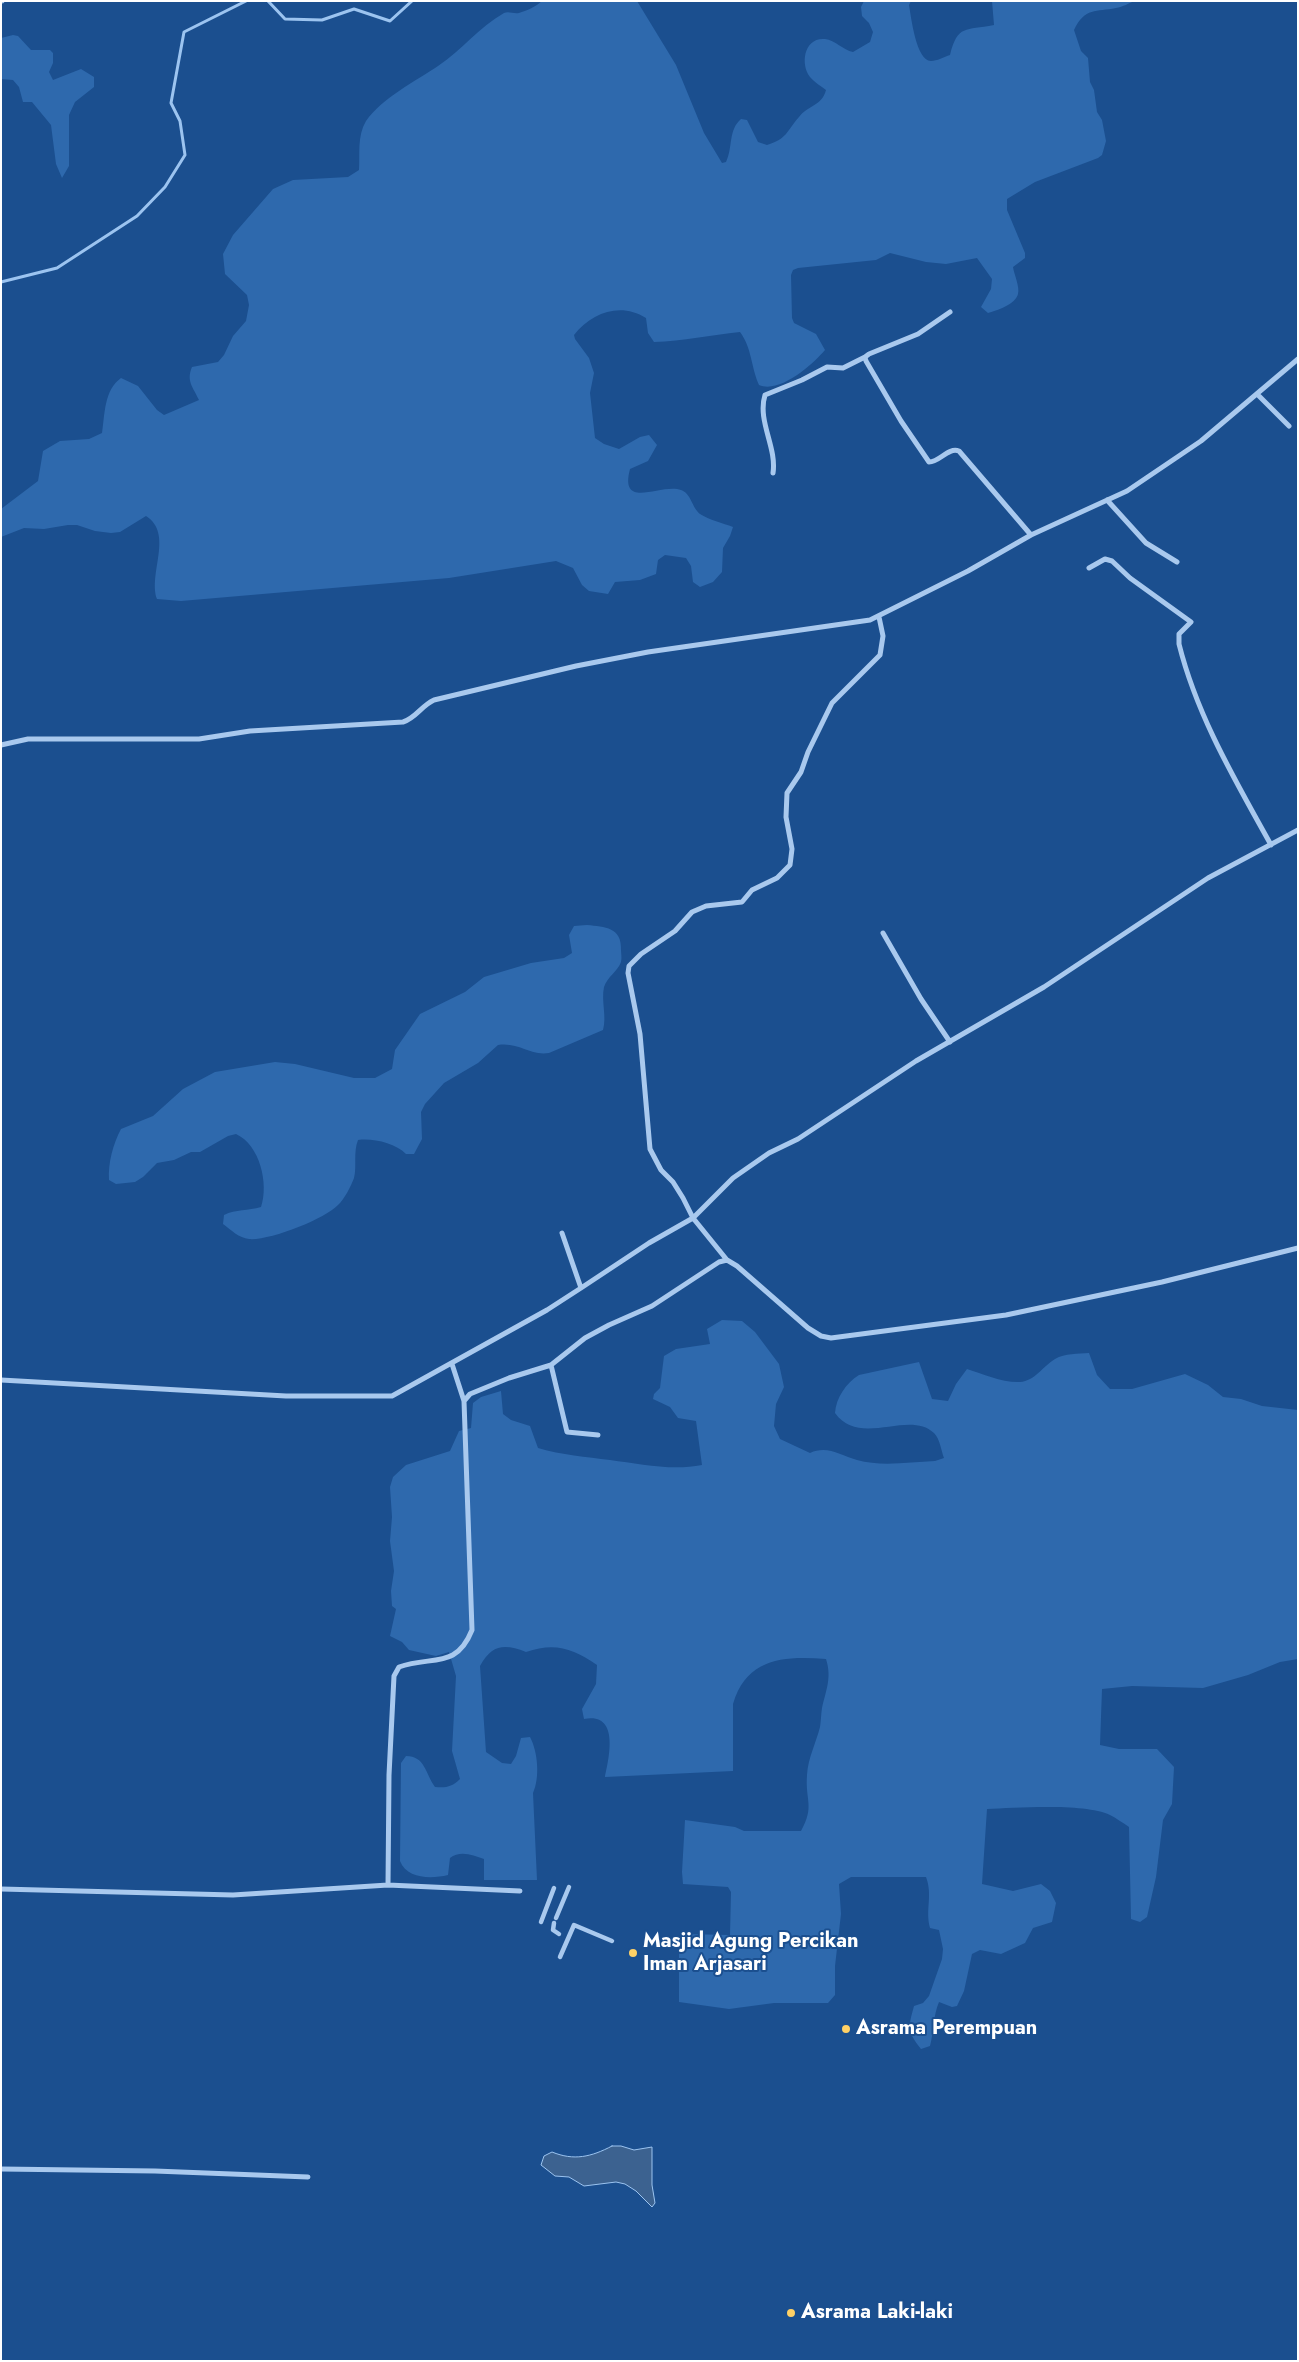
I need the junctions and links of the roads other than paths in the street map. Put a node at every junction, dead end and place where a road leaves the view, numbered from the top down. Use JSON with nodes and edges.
{"nodes":[{"id":1,"x":950,"y":312,"type":"dead end"},
{"id":2,"x":865,"y":357,"type":"junction"},
{"id":3,"x":1298,"y":359,"type":"edge"},
{"id":4,"x":1258,"y":395,"type":"junction"},
{"id":5,"x":1289,"y":426,"type":"dead end"},
{"id":6,"x":773,"y":473,"type":"dead end"},
{"id":7,"x":1107,"y":500,"type":"junction"},
{"id":8,"x":1031,"y":535,"type":"junction"},
{"id":9,"x":1177,"y":562,"type":"dead end"},
{"id":10,"x":1089,"y":568,"type":"dead end"},
{"id":11,"x":879,"y":617,"type":"junction"},
{"id":12,"x":1,"y":745,"type":"edge"},
{"id":13,"x":1298,"y":830,"type":"edge"},
{"id":14,"x":1271,"y":844,"type":"junction"},
{"id":15,"x":883,"y":933,"type":"dead end"},
{"id":16,"x":950,"y":1042,"type":"junction"},
{"id":17,"x":692,"y":1218,"type":"junction"},
{"id":18,"x":562,"y":1233,"type":"dead end"},
{"id":19,"x":1298,"y":1248,"type":"edge"},
{"id":20,"x":726,"y":1260,"type":"junction"},
{"id":21,"x":581,"y":1288,"type":"junction"},
{"id":22,"x":452,"y":1364,"type":"junction"},
{"id":23,"x":551,"y":1365,"type":"junction"},
{"id":24,"x":1,"y":1380,"type":"edge"},
{"id":25,"x":464,"y":1401,"type":"junction"},
{"id":26,"x":598,"y":1436,"type":"dead end"},
{"id":27,"x":388,"y":1885,"type":"junction"},
{"id":28,"x":569,"y":1888,"type":"dead end"},
{"id":29,"x":1,"y":1889,"type":"edge"},
{"id":30,"x":520,"y":1891,"type":"dead end"},
{"id":31,"x":558,"y":1893,"type":"junction"},
{"id":32,"x":555,"y":1903,"type":"junction"},
{"id":33,"x":556,"y":1915,"type":"dead end"},
{"id":34,"x":541,"y":1922,"type":"dead end"},
{"id":35,"x":554,"y":1923,"type":"dead end"},
{"id":36,"x":558,"y":1934,"type":"dead end"},
{"id":37,"x":612,"y":1941,"type":"dead end"},
{"id":38,"x":560,"y":1957,"type":"dead end"},
{"id":39,"x":1,"y":2169,"type":"edge"},
{"id":40,"x":308,"y":2178,"type":"dead end"}],
"edges":[{"from":1,"to":2,"type":"street"},
{"from":2,"to":6,"type":"street"},
{"from":2,"to":8,"type":"street"},
{"from":3,"to":4,"type":"street"},
{"from":4,"to":5,"type":"street"},
{"from":4,"to":7,"type":"street"},
{"from":7,"to":8,"type":"street"},
{"from":7,"to":9,"type":"street"},
{"from":8,"to":11,"type":"street"},
{"from":10,"to":14,"type":"street"},
{"from":11,"to":12,"type":"street"},
{"from":11,"to":17,"type":"street"},
{"from":13,"to":14,"type":"street"},
{"from":14,"to":16,"type":"street"},
{"from":15,"to":16,"type":"street"},
{"from":16,"to":17,"type":"street"},
{"from":17,"to":20,"type":"street"},
{"from":17,"to":21,"type":"street"},
{"from":18,"to":21,"type":"street"},
{"from":19,"to":20,"type":"street"},
{"from":20,"to":23,"type":"street"},
{"from":21,"to":22,"type":"street"},
{"from":22,"to":24,"type":"street"},
{"from":22,"to":25,"type":"street"},
{"from":23,"to":25,"type":"street"},
{"from":23,"to":26,"type":"street"},
{"from":25,"to":27,"type":"street"},
{"from":27,"to":29,"type":"street"},
{"from":27,"to":30,"type":"street"},
{"from":28,"to":31,"type":"street"},
{"from":31,"to":32,"type":"street"},
{"from":31,"to":32,"type":"street"},
{"from":32,"to":33,"type":"street"},
{"from":32,"to":34,"type":"street"},
{"from":35,"to":36,"type":"street"},
{"from":37,"to":38,"type":"street"},
{"from":39,"to":40,"type":"street"}]}
